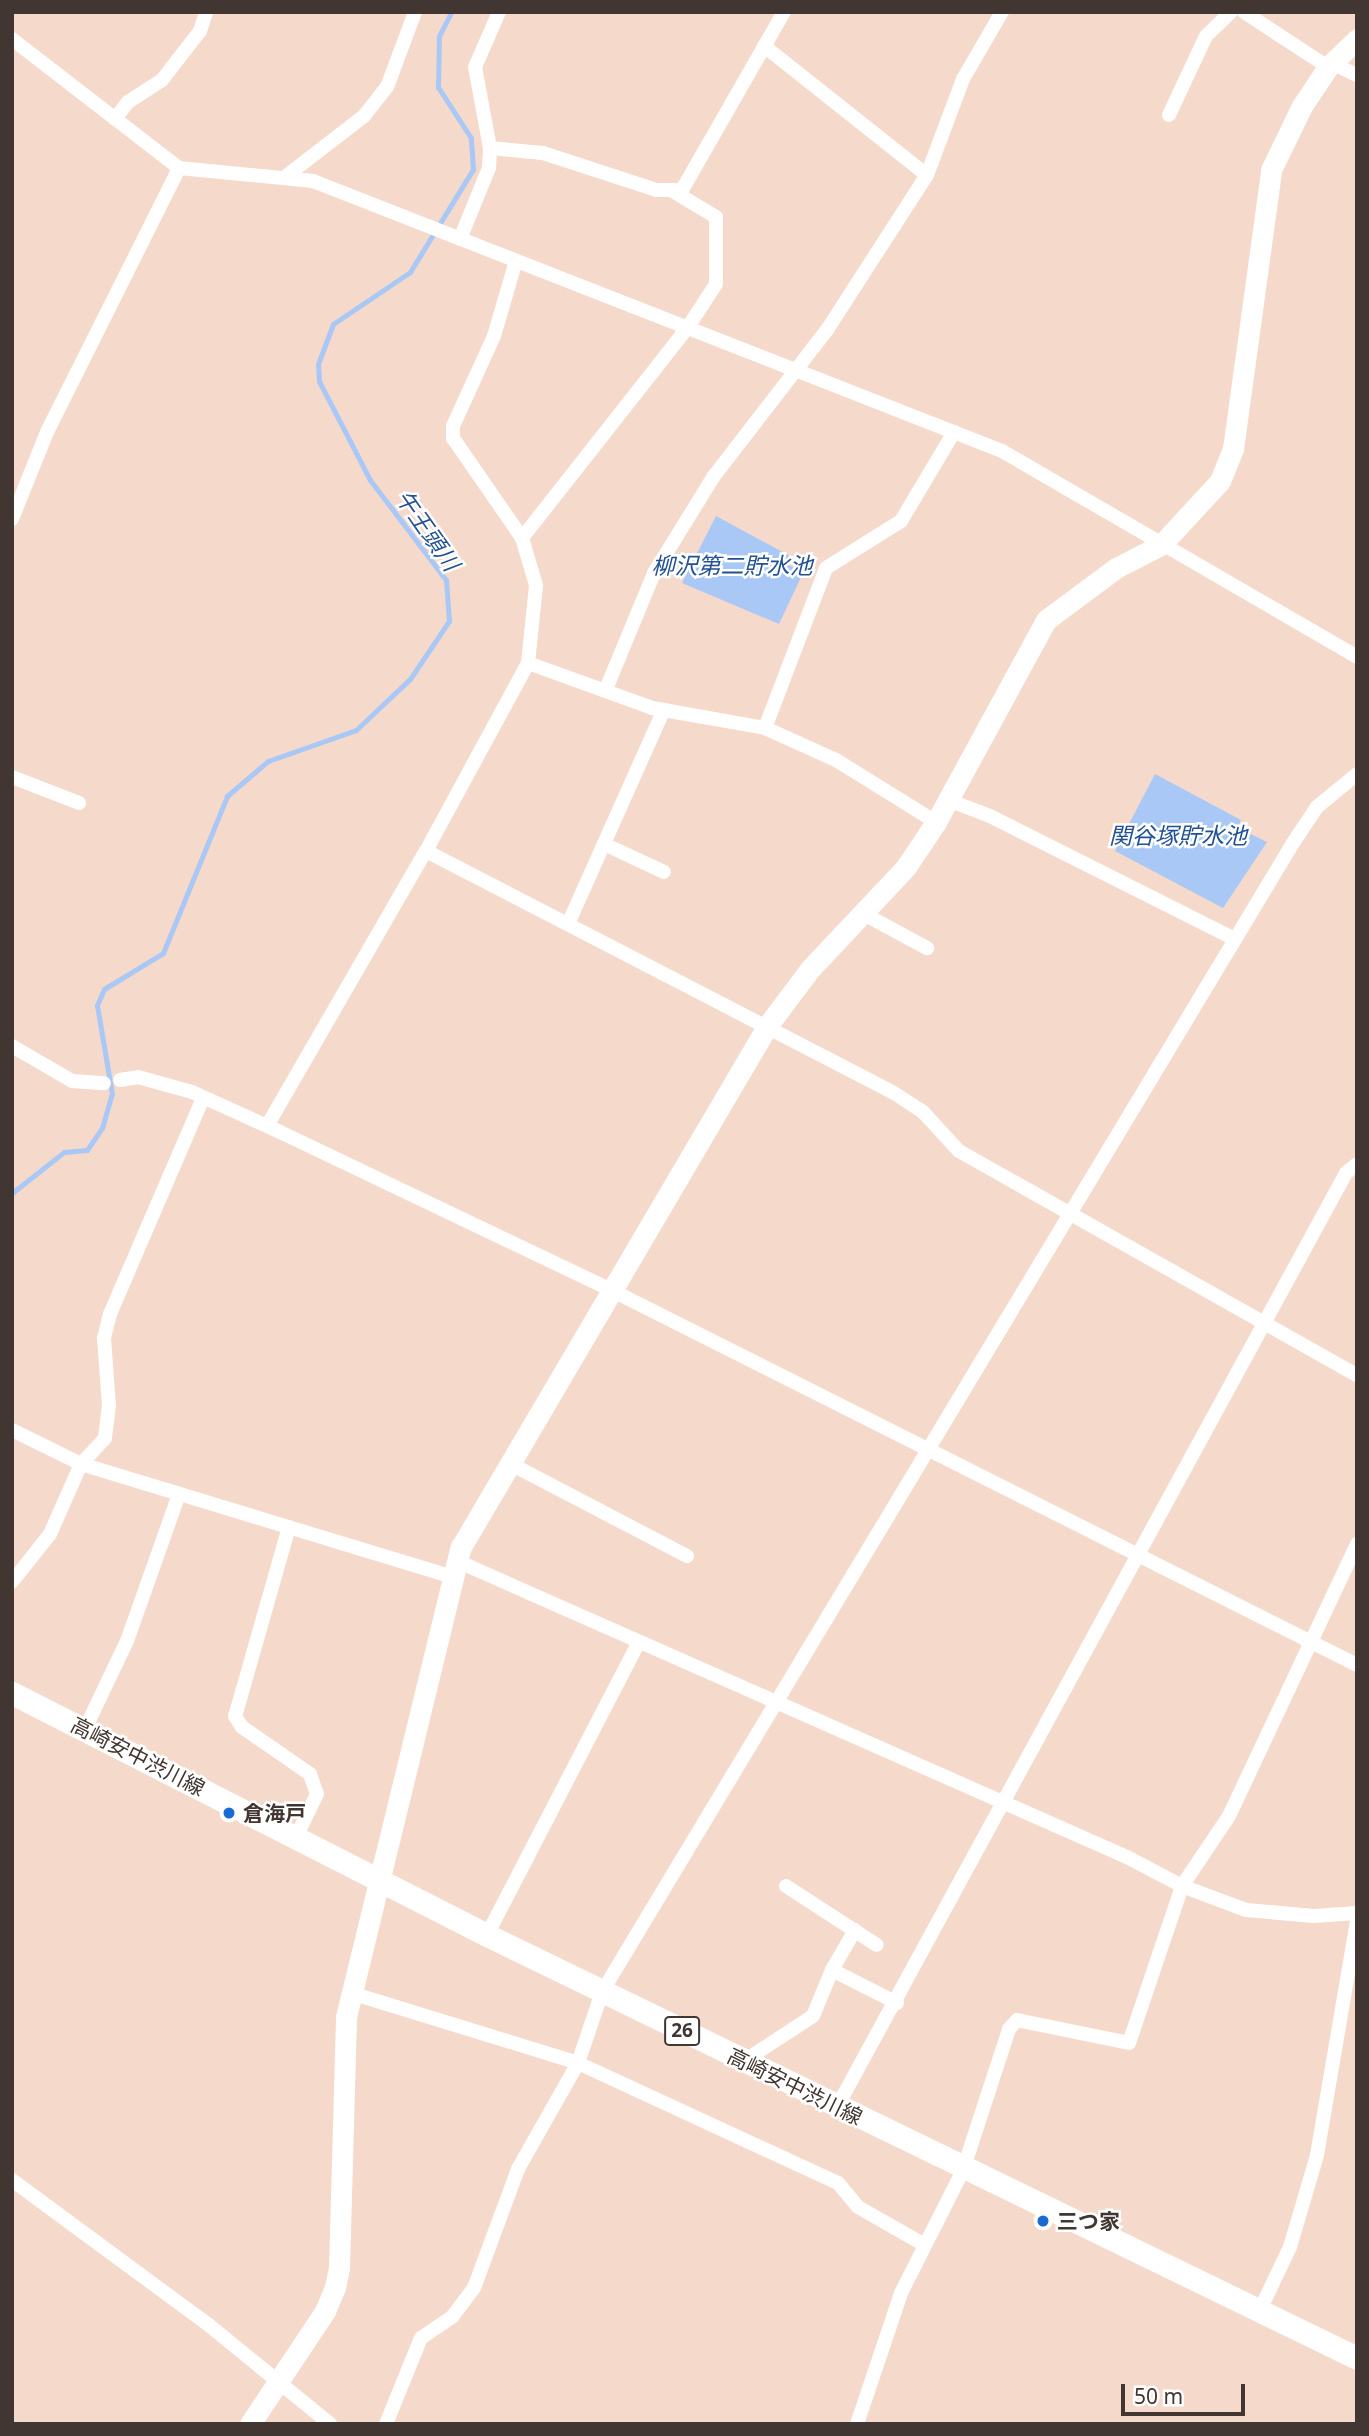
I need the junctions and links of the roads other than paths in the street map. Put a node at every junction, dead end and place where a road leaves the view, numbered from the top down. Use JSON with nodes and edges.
{"nodes":[{"id":1,"x":206,"y":12,"type":"edge"},
{"id":2,"x":415,"y":12,"type":"edge"},
{"id":3,"x":499,"y":12,"type":"edge"},
{"id":4,"x":784,"y":12,"type":"edge"},
{"id":5,"x":1002,"y":12,"type":"edge"},
{"id":6,"x":1231,"y":12,"type":"edge"},
{"id":7,"x":1244,"y":12,"type":"edge"},
{"id":8,"x":12,"y":38,"type":"edge"},
{"id":9,"x":1357,"y":39,"type":"edge"},
{"id":10,"x":764,"y":46,"type":"junction"},
{"id":11,"x":1331,"y":66,"type":"junction"},
{"id":12,"x":1357,"y":75,"type":"edge"},
{"id":13,"x":1169,"y":115,"type":"dead end"},
{"id":14,"x":116,"y":118,"type":"junction"},
{"id":15,"x":490,"y":148,"type":"junction"},
{"id":16,"x":179,"y":168,"type":"junction"},
{"id":17,"x":928,"y":175,"type":"junction"},
{"id":18,"x":285,"y":177,"type":"junction"},
{"id":19,"x":671,"y":190,"type":"junction"},
{"id":20,"x":455,"y":238,"type":"junction"},
{"id":21,"x":516,"y":261,"type":"junction"},
{"id":22,"x":688,"y":327,"type":"junction"},
{"id":23,"x":797,"y":368,"type":"junction"},
{"id":24,"x":954,"y":432,"type":"junction"},
{"id":25,"x":12,"y":519,"type":"edge"},
{"id":26,"x":522,"y":538,"type":"junction"},
{"id":27,"x":1161,"y":545,"type":"junction"},
{"id":28,"x":1357,"y":657,"type":"edge"},
{"id":29,"x":527,"y":663,"type":"junction"},
{"id":30,"x":606,"y":689,"type":"junction"},
{"id":31,"x":664,"y":709,"type":"junction"},
{"id":32,"x":765,"y":728,"type":"junction"},
{"id":33,"x":1357,"y":774,"type":"edge"},
{"id":34,"x":12,"y":777,"type":"edge"},
{"id":35,"x":948,"y":800,"type":"junction"},
{"id":36,"x":79,"y":803,"type":"dead end"},
{"id":37,"x":936,"y":822,"type":"junction"},
{"id":38,"x":604,"y":844,"type":"junction"},
{"id":39,"x":426,"y":851,"type":"junction"},
{"id":40,"x":664,"y":872,"type":"dead end"},
{"id":41,"x":864,"y":914,"type":"junction"},
{"id":42,"x":568,"y":924,"type":"junction"},
{"id":43,"x":1236,"y":939,"type":"junction"},
{"id":44,"x":927,"y":948,"type":"dead end"},
{"id":45,"x":768,"y":1025,"type":"junction"},
{"id":46,"x":12,"y":1046,"type":"edge"},
{"id":47,"x":120,"y":1080,"type":"dead end"},
{"id":48,"x":104,"y":1083,"type":"dead end"},
{"id":49,"x":203,"y":1098,"type":"junction"},
{"id":50,"x":267,"y":1126,"type":"junction"},
{"id":51,"x":1357,"y":1164,"type":"edge"},
{"id":52,"x":1069,"y":1212,"type":"junction"},
{"id":53,"x":611,"y":1290,"type":"junction"},
{"id":54,"x":1266,"y":1322,"type":"junction"},
{"id":55,"x":1357,"y":1375,"type":"edge"},
{"id":56,"x":12,"y":1430,"type":"edge"},
{"id":57,"x":927,"y":1450,"type":"junction"},
{"id":58,"x":509,"y":1463,"type":"junction"},
{"id":59,"x":81,"y":1464,"type":"junction"},
{"id":60,"x":178,"y":1494,"type":"junction"},
{"id":61,"x":289,"y":1527,"type":"junction"},
{"id":62,"x":1357,"y":1544,"type":"edge"},
{"id":63,"x":687,"y":1556,"type":"dead end"},
{"id":64,"x":1137,"y":1557,"type":"junction"},
{"id":65,"x":454,"y":1569,"type":"junction"},
{"id":66,"x":12,"y":1582,"type":"edge"},
{"id":67,"x":639,"y":1642,"type":"junction"},
{"id":68,"x":1312,"y":1643,"type":"junction"},
{"id":69,"x":1357,"y":1665,"type":"edge"},
{"id":70,"x":12,"y":1693,"type":"edge"},
{"id":71,"x":775,"y":1704,"type":"junction"},
{"id":72,"x":85,"y":1729,"type":"junction"},
{"id":73,"x":1003,"y":1804,"type":"junction"},
{"id":74,"x":297,"y":1835,"type":"junction"},
{"id":75,"x":379,"y":1880,"type":"junction"},
{"id":76,"x":786,"y":1886,"type":"dead end"},
{"id":77,"x":1182,"y":1886,"type":"junction"},
{"id":78,"x":1357,"y":1913,"type":"edge"},
{"id":79,"x":1357,"y":1921,"type":"edge"},
{"id":80,"x":855,"y":1930,"type":"junction"},
{"id":81,"x":487,"y":1935,"type":"junction"},
{"id":82,"x":877,"y":1945,"type":"dead end"},
{"id":83,"x":832,"y":1970,"type":"junction"},
{"id":84,"x":602,"y":1992,"type":"junction"},
{"id":85,"x":351,"y":1993,"type":"junction"},
{"id":86,"x":897,"y":2003,"type":"junction"},
{"id":87,"x":744,"y":2061,"type":"junction"},
{"id":88,"x":578,"y":2063,"type":"junction"},
{"id":89,"x":837,"y":2107,"type":"junction"},
{"id":90,"x":963,"y":2170,"type":"junction"},
{"id":91,"x":12,"y":2180,"type":"edge"},
{"id":92,"x":922,"y":2244,"type":"junction"},
{"id":93,"x":1259,"y":2312,"type":"junction"},
{"id":94,"x":1357,"y":2358,"type":"edge"},
{"id":95,"x":280,"y":2382,"type":"junction"},
{"id":96,"x":250,"y":2424,"type":"edge"},
{"id":97,"x":330,"y":2424,"type":"edge"},
{"id":98,"x":386,"y":2424,"type":"edge"},
{"id":99,"x":857,"y":2424,"type":"edge"}],
"edges":[{"from":1,"to":14,"type":"street"},
{"from":2,"to":18,"type":"street"},
{"from":3,"to":15,"type":"street"},
{"from":4,"to":10,"type":"street"},
{"from":5,"to":17,"type":"street"},
{"from":6,"to":13,"type":"street"},
{"from":7,"to":11,"type":"street"},
{"from":8,"to":14,"type":"street"},
{"from":9,"to":11,"type":"street"},
{"from":10,"to":17,"type":"street"},
{"from":10,"to":19,"type":"street"},
{"from":11,"to":12,"type":"street"},
{"from":11,"to":27,"type":"street"},
{"from":14,"to":16,"type":"street"},
{"from":15,"to":19,"type":"street"},
{"from":15,"to":20,"type":"street"},
{"from":16,"to":18,"type":"street"},
{"from":16,"to":25,"type":"street"},
{"from":17,"to":23,"type":"street"},
{"from":18,"to":20,"type":"street"},
{"from":19,"to":22,"type":"street"},
{"from":20,"to":21,"type":"street"},
{"from":21,"to":22,"type":"street"},
{"from":21,"to":26,"type":"street"},
{"from":22,"to":23,"type":"street"},
{"from":22,"to":26,"type":"street"},
{"from":23,"to":24,"type":"street"},
{"from":23,"to":30,"type":"street"},
{"from":24,"to":27,"type":"street"},
{"from":24,"to":32,"type":"street"},
{"from":26,"to":29,"type":"street"},
{"from":27,"to":28,"type":"street"},
{"from":27,"to":35,"type":"street"},
{"from":29,"to":30,"type":"street"},
{"from":29,"to":39,"type":"street"},
{"from":30,"to":31,"type":"street"},
{"from":31,"to":32,"type":"street"},
{"from":31,"to":38,"type":"street"},
{"from":32,"to":37,"type":"street"},
{"from":33,"to":43,"type":"street"},
{"from":34,"to":36,"type":"street"},
{"from":35,"to":37,"type":"street"},
{"from":35,"to":43,"type":"street"},
{"from":37,"to":41,"type":"street"},
{"from":38,"to":40,"type":"street"},
{"from":38,"to":42,"type":"street"},
{"from":39,"to":42,"type":"street"},
{"from":39,"to":50,"type":"street"},
{"from":41,"to":44,"type":"street"},
{"from":41,"to":45,"type":"street"},
{"from":42,"to":45,"type":"street"},
{"from":43,"to":52,"type":"street"},
{"from":45,"to":52,"type":"street"},
{"from":45,"to":53,"type":"street"},
{"from":46,"to":48,"type":"street"},
{"from":47,"to":49,"type":"street"},
{"from":49,"to":50,"type":"street"},
{"from":49,"to":59,"type":"street"},
{"from":50,"to":53,"type":"street"},
{"from":51,"to":54,"type":"street"},
{"from":52,"to":54,"type":"street"},
{"from":52,"to":57,"type":"street"},
{"from":53,"to":57,"type":"street"},
{"from":53,"to":58,"type":"street"},
{"from":54,"to":55,"type":"street"},
{"from":54,"to":64,"type":"street"},
{"from":56,"to":59,"type":"street"},
{"from":57,"to":64,"type":"street"},
{"from":57,"to":71,"type":"street"},
{"from":58,"to":63,"type":"street"},
{"from":58,"to":65,"type":"street"},
{"from":59,"to":60,"type":"street"},
{"from":59,"to":66,"type":"street"},
{"from":60,"to":61,"type":"street"},
{"from":60,"to":72,"type":"street"},
{"from":61,"to":65,"type":"street"},
{"from":61,"to":74,"type":"street"},
{"from":62,"to":68,"type":"street"},
{"from":64,"to":68,"type":"street"},
{"from":64,"to":73,"type":"street"},
{"from":65,"to":67,"type":"street"},
{"from":65,"to":75,"type":"street"},
{"from":67,"to":71,"type":"street"},
{"from":67,"to":81,"type":"street"},
{"from":68,"to":69,"type":"street"},
{"from":68,"to":77,"type":"street"},
{"from":70,"to":72,"type":"main road","name":"高崎安中渋川線","number":"26"},
{"from":71,"to":73,"type":"street"},
{"from":71,"to":84,"type":"street"},
{"from":72,"to":74,"type":"main road","name":"高崎安中渋川線","number":"26"},
{"from":73,"to":77,"type":"street"},
{"from":73,"to":86,"type":"street"},
{"from":74,"to":75,"type":"main road","name":"高崎安中渋川線","number":"26"},
{"from":75,"to":81,"type":"main road","name":"高崎安中渋川線","number":"26"},
{"from":75,"to":85,"type":"street"},
{"from":76,"to":80,"type":"street"},
{"from":77,"to":78,"type":"street"},
{"from":77,"to":90,"type":"street"},
{"from":79,"to":93,"type":"street"},
{"from":80,"to":82,"type":"street"},
{"from":80,"to":83,"type":"street"},
{"from":81,"to":84,"type":"main road","name":"高崎安中渋川線","number":"26"},
{"from":83,"to":86,"type":"street"},
{"from":83,"to":87,"type":"street"},
{"from":84,"to":87,"type":"main road","name":"高崎安中渋川線","number":"26"},
{"from":84,"to":88,"type":"street"},
{"from":85,"to":88,"type":"street"},
{"from":85,"to":95,"type":"street"},
{"from":86,"to":89,"type":"street"},
{"from":87,"to":89,"type":"main road","name":"高崎安中渋川線","number":"26"},
{"from":88,"to":92,"type":"street"},
{"from":88,"to":98,"type":"street"},
{"from":89,"to":90,"type":"main road","name":"高崎安中渋川線","number":"26"},
{"from":90,"to":92,"type":"street"},
{"from":90,"to":93,"type":"main road","name":"高崎安中渋川線","number":"26"},
{"from":91,"to":95,"type":"street"},
{"from":92,"to":99,"type":"street"},
{"from":93,"to":94,"type":"main road","name":"高崎安中渋川線","number":"26"},
{"from":95,"to":96,"type":"street"},
{"from":95,"to":97,"type":"street"}]}
